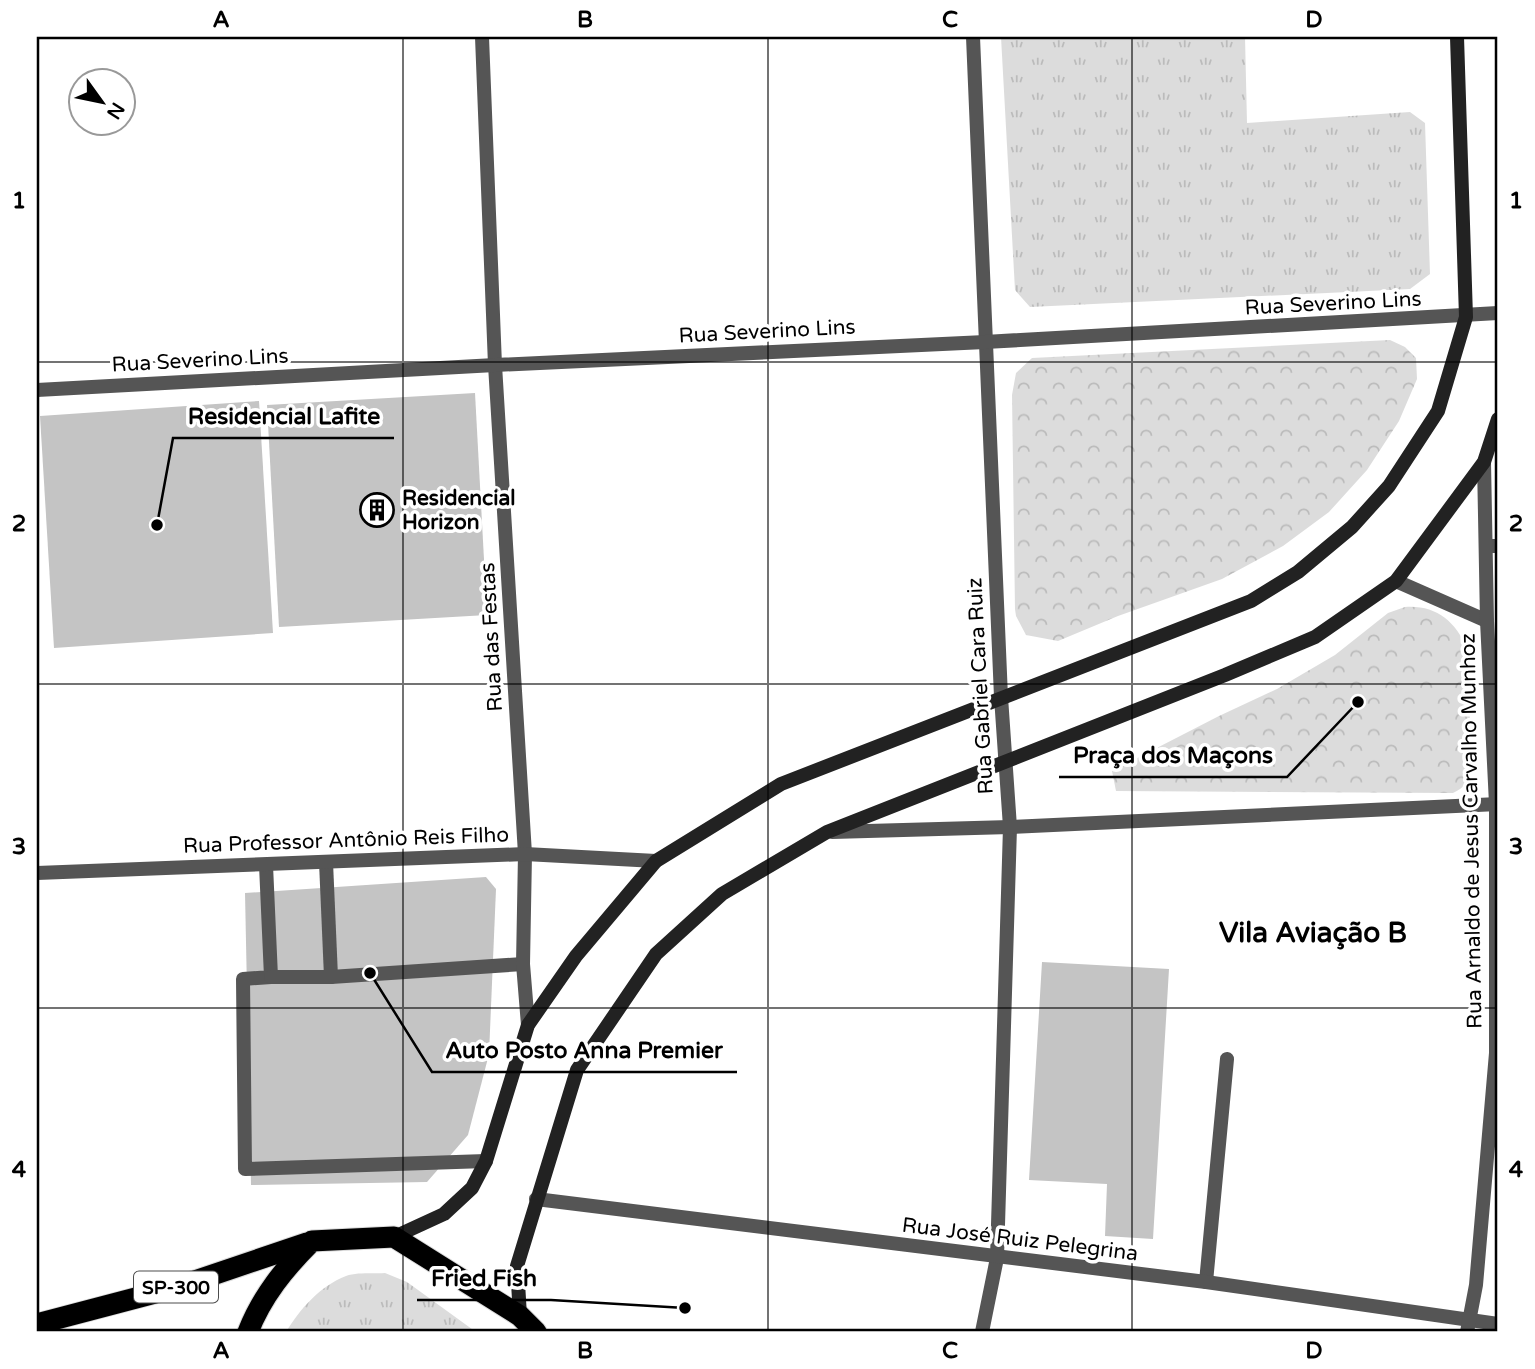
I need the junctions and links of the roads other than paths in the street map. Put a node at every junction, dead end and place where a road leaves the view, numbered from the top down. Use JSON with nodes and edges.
{"nodes":[{"id":1,"x":482,"y":37,"type":"edge"},
{"id":2,"x":973,"y":37,"type":"edge"},
{"id":3,"x":1457,"y":37,"type":"edge"},
{"id":4,"x":1498,"y":313,"type":"edge"},
{"id":5,"x":1466,"y":317,"type":"junction"},
{"id":6,"x":985,"y":342,"type":"junction"},
{"id":7,"x":495,"y":365,"type":"junction"},
{"id":8,"x":37,"y":390,"type":"edge"},
{"id":9,"x":1498,"y":419,"type":"edge"},
{"id":10,"x":1483,"y":462,"type":"junction"},
{"id":11,"x":1492,"y":546,"type":"edge"},
{"id":12,"x":1396,"y":581,"type":"junction"},
{"id":13,"x":1487,"y":621,"type":"junction"},
{"id":14,"x":1001,"y":697,"type":"junction"},
{"id":15,"x":1004,"y":761,"type":"junction"},
{"id":16,"x":1497,"y":804,"type":"edge"},
{"id":17,"x":1010,"y":827,"type":"junction"},
{"id":18,"x":827,"y":832,"type":"junction"},
{"id":19,"x":525,"y":853,"type":"junction"},
{"id":20,"x":656,"y":861,"type":"junction"},
{"id":21,"x":326,"y":862,"type":"junction"},
{"id":22,"x":266,"y":865,"type":"junction"},
{"id":23,"x":37,"y":873,"type":"edge"},
{"id":24,"x":523,"y":964,"type":"junction"},
{"id":25,"x":271,"y":977,"type":"junction"},
{"id":26,"x":331,"y":977,"type":"junction"},
{"id":27,"x":528,"y":1025,"type":"junction"},
{"id":28,"x":1227,"y":1059,"type":"dead end"},
{"id":29,"x":486,"y":1161,"type":"junction"},
{"id":30,"x":536,"y":1199,"type":"junction"},
{"id":31,"x":394,"y":1237,"type":"junction"},
{"id":32,"x":312,"y":1241,"type":"junction"},
{"id":33,"x":997,"y":1258,"type":"junction"},
{"id":34,"x":1206,"y":1282,"type":"junction"},
{"id":35,"x":37,"y":1324,"type":"edge"},
{"id":36,"x":1498,"y":1324,"type":"edge"},
{"id":37,"x":1468,"y":1326,"type":"edge"},
{"id":38,"x":532,"y":1327,"type":"edge"},
{"id":39,"x":248,"y":1332,"type":"edge"},
{"id":40,"x":982,"y":1332,"type":"edge"}],
"edges":[{"from":1,"to":7,"type":"street","name":"Rua das Festas"},
{"from":2,"to":6,"type":"street","name":"Rua Gabriel Cara Ruiz"},
{"from":3,"to":5,"type":"main road"},
{"from":4,"to":5,"type":"street","name":"Rua Severino Lins"},
{"from":5,"to":6,"type":"street","name":"Rua Severino Lins"},
{"from":5,"to":14,"type":"main road"},
{"from":6,"to":7,"type":"street","name":"Rua Severino Lins"},
{"from":6,"to":14,"type":"street","name":"Rua Gabriel Cara Ruiz"},
{"from":7,"to":8,"type":"street","name":"Rua Severino Lins"},
{"from":7,"to":19,"type":"street","name":"Rua das Festas"},
{"from":9,"to":10,"type":"main road"},
{"from":10,"to":11,"type":"street","name":"Rua Arnaldo de Jesus Carvalho Munhoz"},
{"from":10,"to":12,"type":"main road"},
{"from":11,"to":13,"type":"street","name":"Rua Arnaldo de Jesus Carvalho Munhoz"},
{"from":12,"to":13,"type":"street"},
{"from":12,"to":15,"type":"main road"},
{"from":13,"to":16,"type":"street","name":"Rua Arnaldo de Jesus Carvalho Munhoz"},
{"from":14,"to":15,"type":"street","name":"Rua Gabriel Cara Ruiz"},
{"from":14,"to":20,"type":"main road"},
{"from":15,"to":17,"type":"street","name":"Rua Gabriel Cara Ruiz"},
{"from":15,"to":18,"type":"main road"},
{"from":16,"to":17,"type":"street"},
{"from":16,"to":37,"type":"street","name":"Rua Arnaldo de Jesus Carvalho Munhoz"},
{"from":17,"to":18,"type":"street"},
{"from":17,"to":33,"type":"street","name":"Rua Gabriel Cara Ruiz"},
{"from":18,"to":30,"type":"main road"},
{"from":19,"to":20,"type":"street","name":"Rua Professor Antônio Reis Filho"},
{"from":19,"to":21,"type":"street","name":"Rua Professor Antônio Reis Filho"},
{"from":19,"to":24,"type":"street","name":"Rua das Festas"},
{"from":20,"to":27,"type":"main road"},
{"from":21,"to":22,"type":"street","name":"Rua Professor Antônio Reis Filho"},
{"from":21,"to":26,"type":"street"},
{"from":22,"to":23,"type":"street","name":"Rua Professor Antônio Reis Filho"},
{"from":22,"to":25,"type":"street"},
{"from":24,"to":26,"type":"street"},
{"from":24,"to":27,"type":"street","name":"Rua das Festas"},
{"from":25,"to":26,"type":"street"},
{"from":25,"to":29,"type":"street"},
{"from":27,"to":29,"type":"main road"},
{"from":28,"to":34,"type":"street"},
{"from":29,"to":31,"type":"main road"},
{"from":30,"to":33,"type":"street","name":"Rua José Ruiz Pelegrina"},
{"from":30,"to":38,"type":"main road"},
{"from":31,"to":32,"type":"highway"},
{"from":31,"to":38,"type":"highway"},
{"from":32,"to":35,"type":"highway","number":"SP-300"},
{"from":32,"to":39,"type":"highway"},
{"from":33,"to":34,"type":"street","name":"Rua José Ruiz Pelegrina"},
{"from":33,"to":40,"type":"street","name":"Rua Gabriel Cara Ruiz"},
{"from":34,"to":37,"type":"street","name":"Rua José Ruiz Pelegrina"},
{"from":36,"to":37,"type":"street","name":"Rua José Ruiz Pelegrina"}]}
